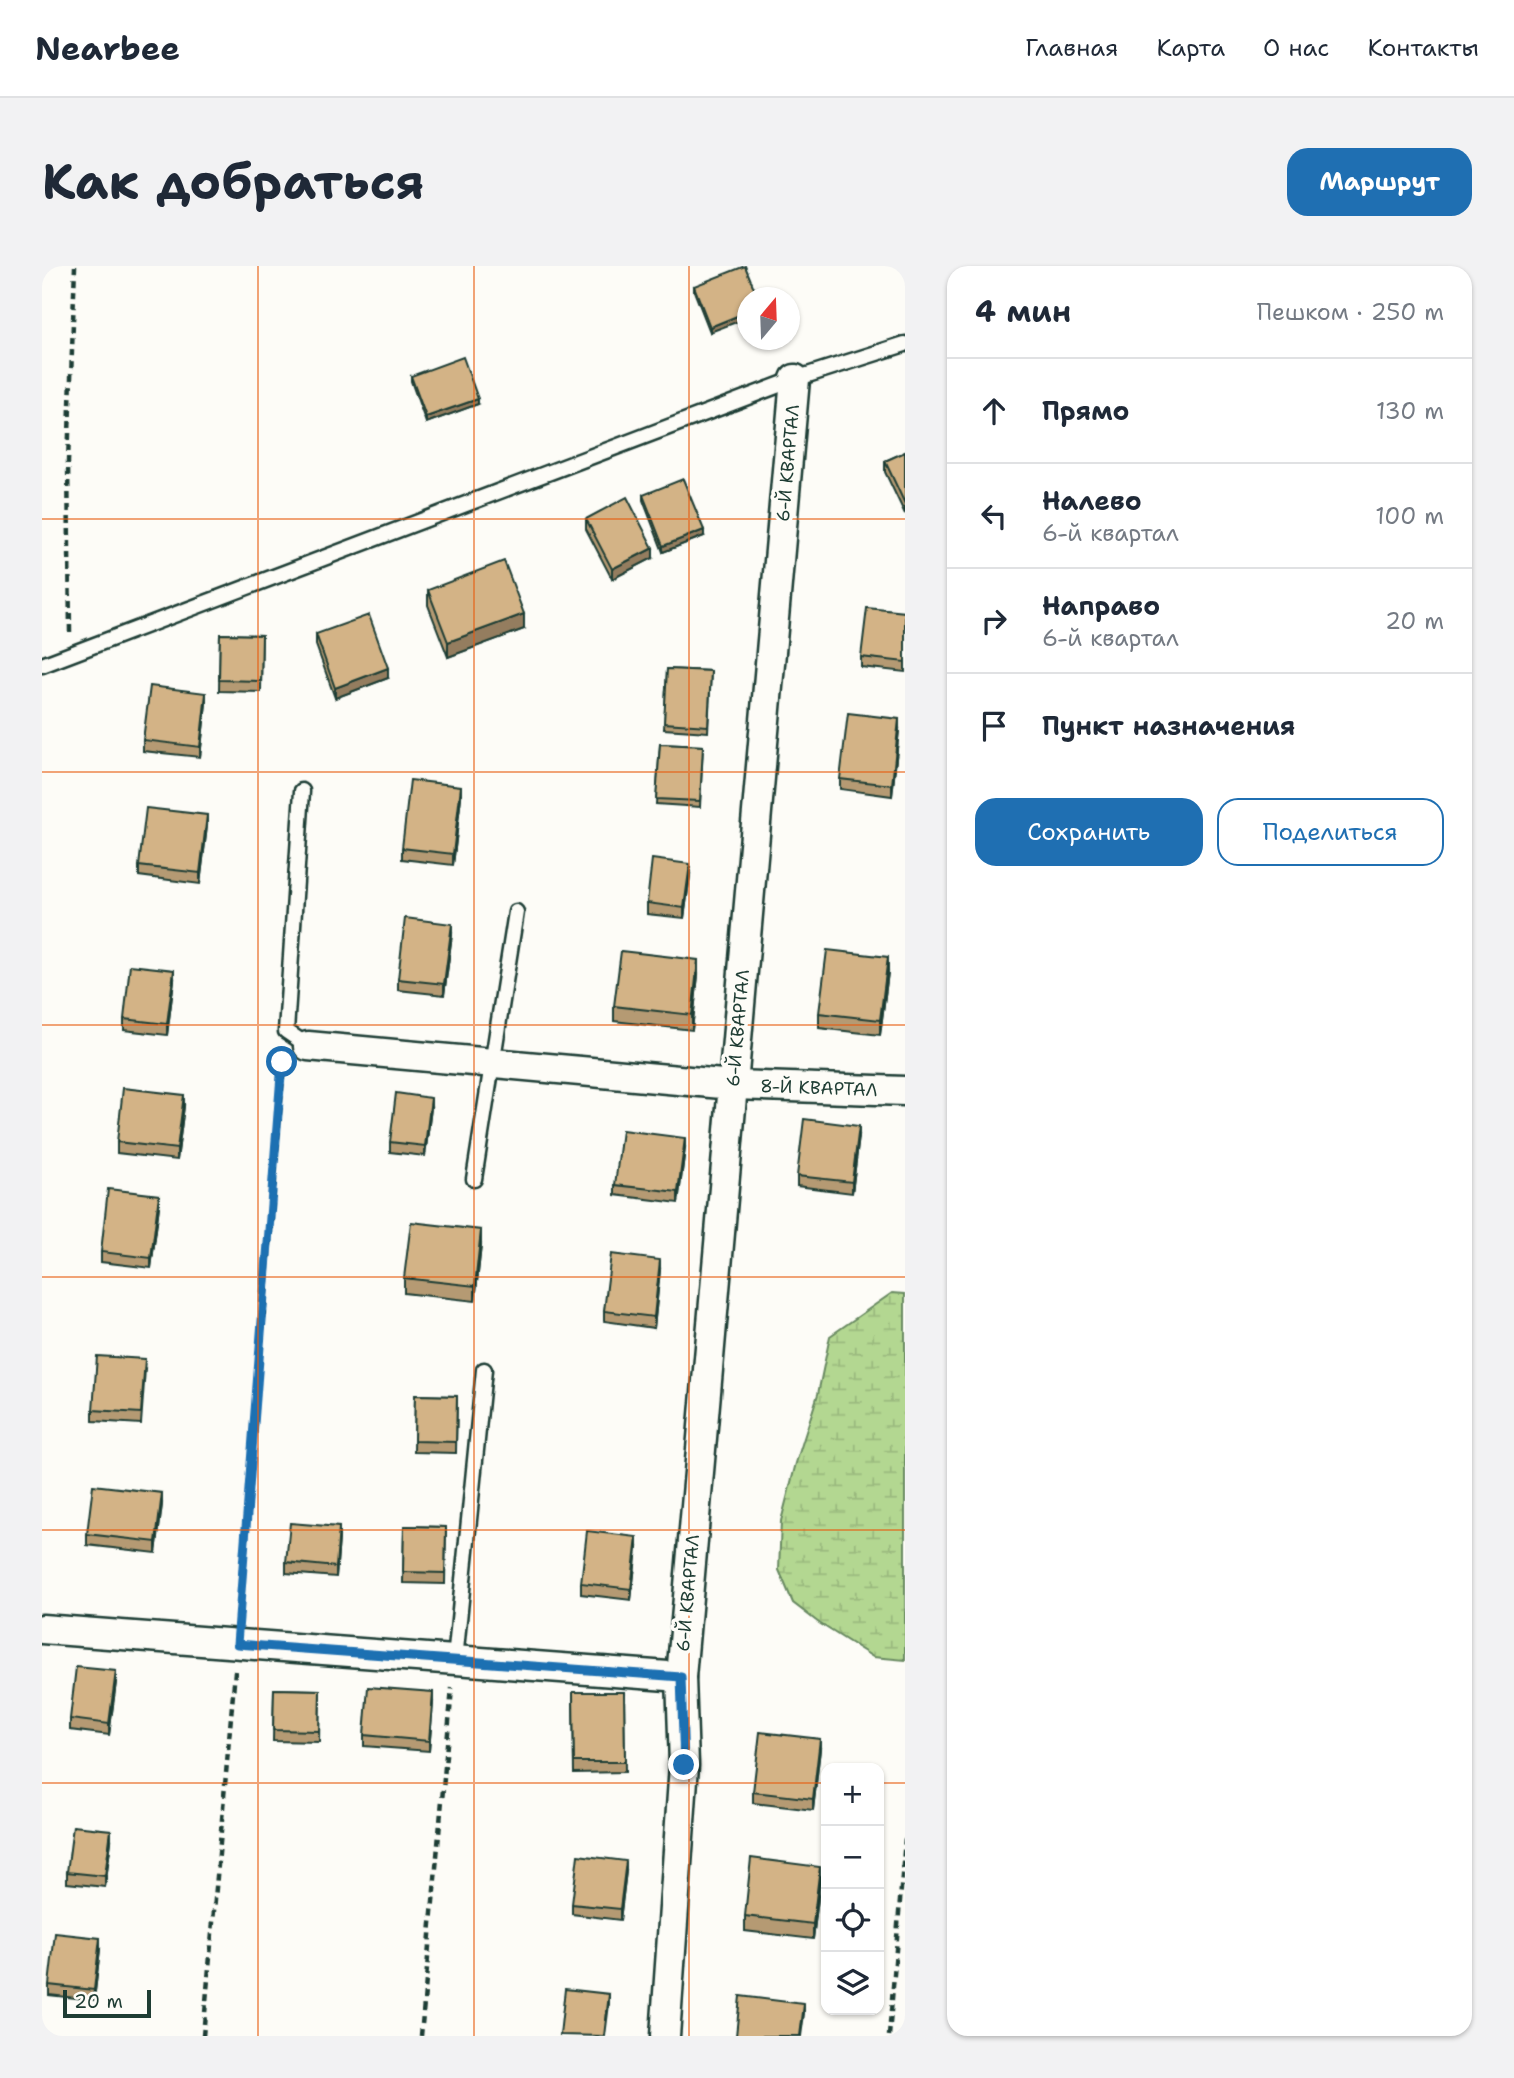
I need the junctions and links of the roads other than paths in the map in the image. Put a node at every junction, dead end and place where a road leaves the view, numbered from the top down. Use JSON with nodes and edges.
{"nodes":[{"id":1,"x":905,"y":344,"type":"edge"},
{"id":2,"x":795,"y":379,"type":"junction"},
{"id":3,"x":42,"y":664,"type":"edge"},
{"id":4,"x":302,"y":791,"type":"dead end"},
{"id":5,"x":516,"y":912,"type":"dead end"},
{"id":6,"x":308,"y":1046,"type":"joint"},
{"id":7,"x":493,"y":1062,"type":"junction"},
{"id":8,"x":733,"y":1085,"type":"junction"},
{"id":9,"x":905,"y":1091,"type":"edge"},
{"id":10,"x":474,"y":1179,"type":"dead end"},
{"id":11,"x":484,"y":1370,"type":"dead end"},
{"id":12,"x":42,"y":1629,"type":"edge"},
{"id":13,"x":455,"y":1660,"type":"junction"},
{"id":14,"x":681,"y":1677,"type":"junction"},
{"id":15,"x":665,"y":2036,"type":"edge"}],
"edges":[{"from":1,"to":2,"type":"lane"},
{"from":2,"to":3,"type":"lane"},
{"from":2,"to":8,"type":"street","name":"6-Й КВАРТАЛ"},
{"from":4,"to":6,"type":"lane"},
{"from":5,"to":7,"type":"lane"},
{"from":6,"to":7,"type":"street","name":"8-Й КВАРТАЛ"},
{"from":7,"to":8,"type":"street","name":"8-Й КВАРТАЛ"},
{"from":7,"to":10,"type":"lane"},
{"from":8,"to":9,"type":"street","name":"8-Й КВАРТАЛ"},
{"from":8,"to":14,"type":"street","name":"6-Й КВАРТАЛ"},
{"from":11,"to":13,"type":"lane"},
{"from":12,"to":13,"type":"street","name":"6-Й КВАРТАЛ"},
{"from":13,"to":14,"type":"street","name":"6-Й КВАРТАЛ"},
{"from":14,"to":15,"type":"street","name":"6-Й КВАРТАЛ"}]}
